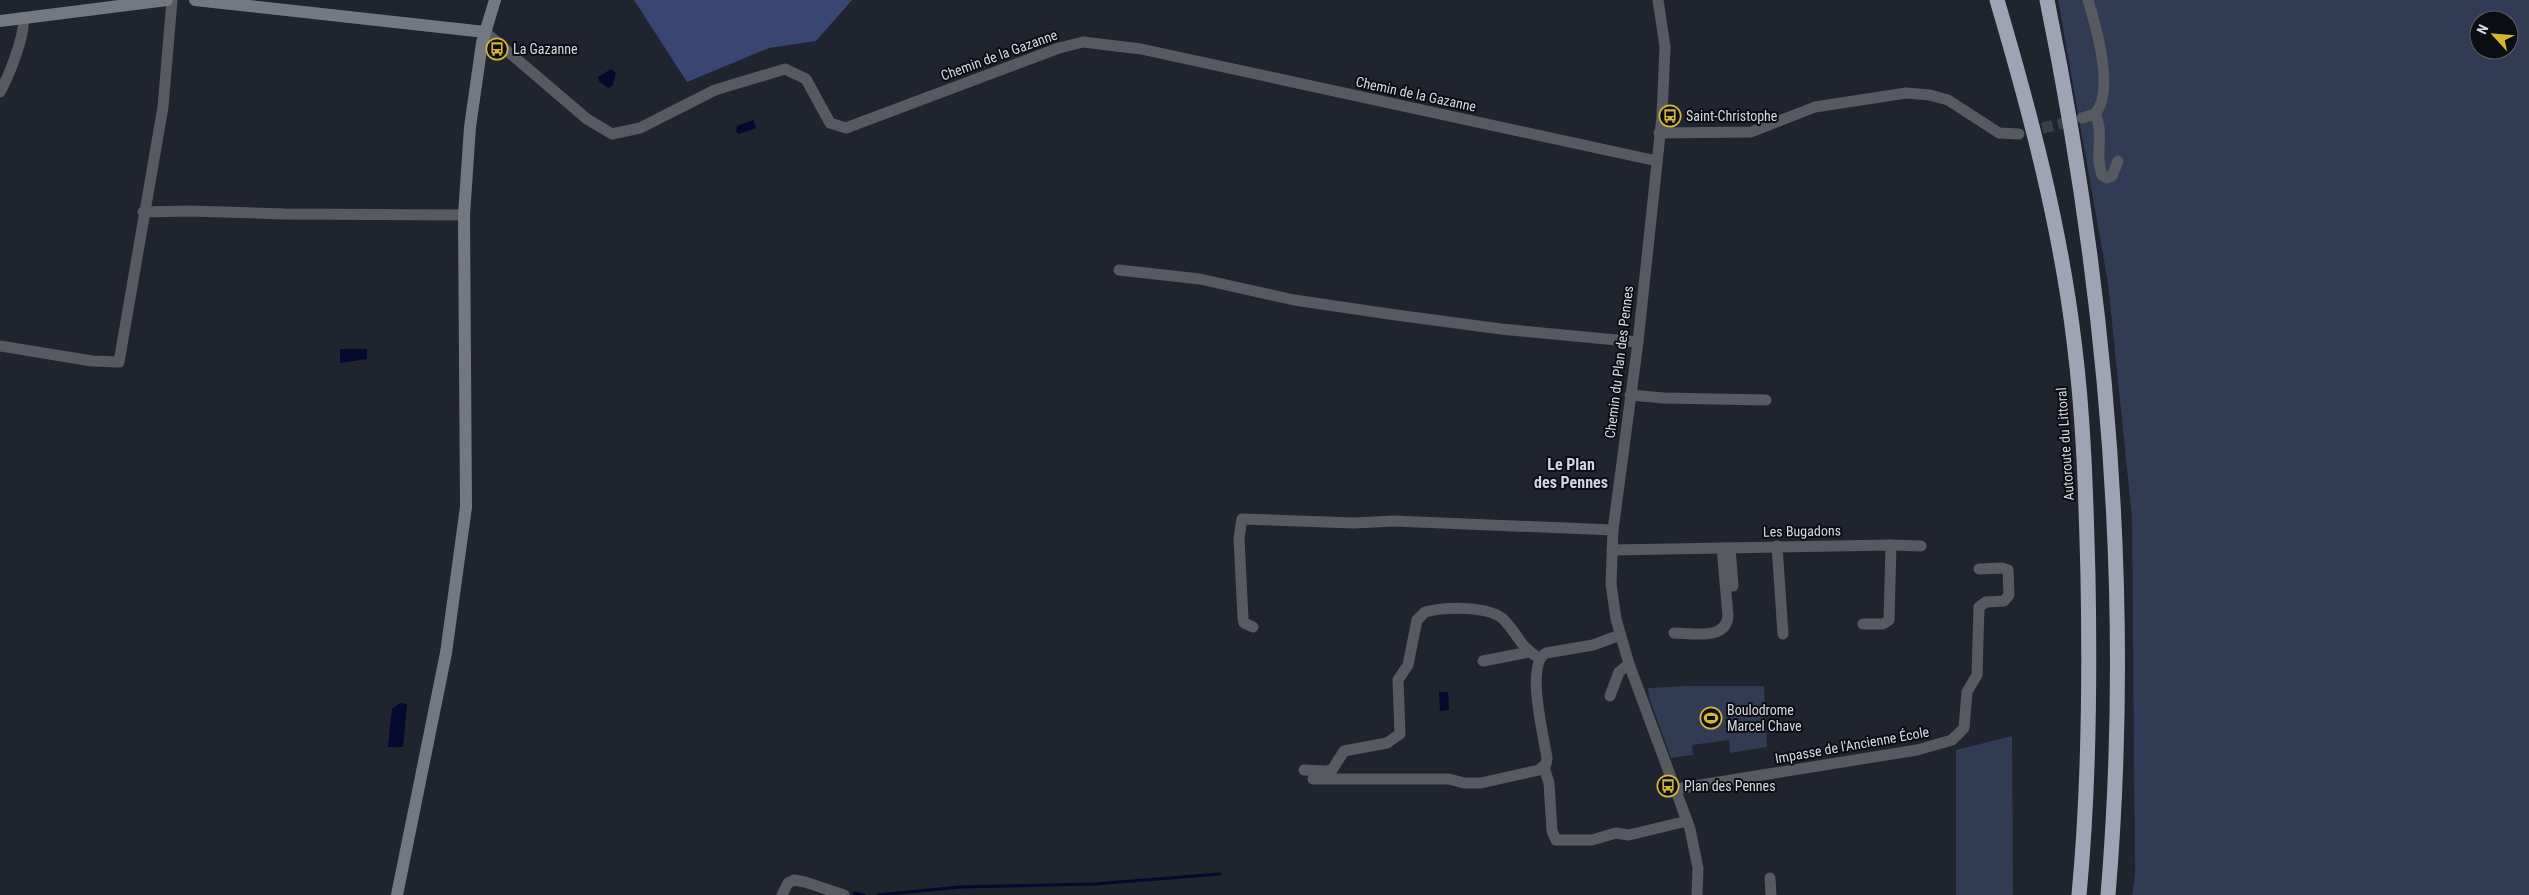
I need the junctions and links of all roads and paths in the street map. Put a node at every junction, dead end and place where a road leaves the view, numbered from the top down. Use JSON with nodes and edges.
{"nodes":[{"id":1,"x":167,"y":0,"type":"edge"},
{"id":2,"x":172,"y":0,"type":"edge"},
{"id":3,"x":195,"y":0,"type":"edge"},
{"id":4,"x":495,"y":0,"type":"edge"},
{"id":5,"x":1658,"y":0,"type":"edge"},
{"id":6,"x":1997,"y":0,"type":"edge"},
{"id":7,"x":2047,"y":0,"type":"edge"},
{"id":8,"x":2088,"y":0,"type":"edge"},
{"id":9,"x":23,"y":18,"type":"junction"},
{"id":10,"x":0,"y":21,"type":"edge"},
{"id":11,"x":485,"y":32,"type":"junction"},
{"id":12,"x":0,"y":92,"type":"edge"},
{"id":13,"x":2095,"y":114,"type":"junction"},
{"id":14,"x":2082,"y":118,"type":"tunnel mouth"},
{"id":15,"x":1660,"y":133,"type":"junction"},
{"id":16,"x":2019,"y":134,"type":"tunnel mouth"},
{"id":17,"x":1656,"y":161,"type":"junction"},
{"id":18,"x":2118,"y":161,"type":"dead end"},
{"id":19,"x":143,"y":212,"type":"junction"},
{"id":20,"x":464,"y":215,"type":"junction"},
{"id":21,"x":1119,"y":270,"type":"dead end"},
{"id":22,"x":1638,"y":342,"type":"junction"},
{"id":23,"x":0,"y":346,"type":"edge"},
{"id":24,"x":1630,"y":395,"type":"junction"},
{"id":25,"x":1766,"y":400,"type":"dead end"},
{"id":26,"x":1613,"y":530,"type":"junction"},
{"id":27,"x":1891,"y":545,"type":"junction"},
{"id":28,"x":1777,"y":546,"type":"junction"},
{"id":29,"x":1921,"y":546,"type":"dead end"},
{"id":30,"x":1726,"y":548,"type":"junction"},
{"id":31,"x":1612,"y":550,"type":"junction"},
{"id":32,"x":1979,"y":569,"type":"dead end"},
{"id":33,"x":1863,"y":624,"type":"dead end"},
{"id":34,"x":1735,"y":626,"type":"dead end"},
{"id":35,"x":1253,"y":627,"type":"dead end"},
{"id":36,"x":1674,"y":633,"type":"dead end"},
{"id":37,"x":1782,"y":634,"type":"dead end"},
{"id":38,"x":1620,"y":636,"type":"junction"},
{"id":39,"x":1529,"y":652,"type":"junction"},
{"id":40,"x":1539,"y":658,"type":"junction"},
{"id":41,"x":1483,"y":661,"type":"dead end"},
{"id":42,"x":1629,"y":664,"type":"junction"},
{"id":43,"x":1610,"y":696,"type":"dead end"},
{"id":44,"x":1544,"y":767,"type":"junction"},
{"id":45,"x":1304,"y":770,"type":"dead end"},
{"id":46,"x":1313,"y":779,"type":"dead end"},
{"id":47,"x":1676,"y":789,"type":"junction"},
{"id":48,"x":1687,"y":821,"type":"junction"},
{"id":49,"x":1770,"y":878,"type":"dead end"},
{"id":50,"x":397,"y":895,"type":"edge"},
{"id":51,"x":782,"y":895,"type":"edge"},
{"id":52,"x":844,"y":895,"type":"edge"},
{"id":53,"x":1696,"y":895,"type":"edge"},
{"id":54,"x":1771,"y":895,"type":"edge"},
{"id":55,"x":2079,"y":895,"type":"edge"},
{"id":56,"x":2108,"y":895,"type":"edge"}],
"edges":[{"from":1,"to":9,"type":"main road"},
{"from":2,"to":19,"type":"street"},
{"from":3,"to":11,"type":"main road"},
{"from":4,"to":11,"type":"main road"},
{"from":5,"to":15,"type":"street","name":"Chemin du Plan des Pennes"},
{"from":6,"to":55,"type":"highway","name":"Autoroute du Littoral"},
{"from":7,"to":56,"type":"highway"},
{"from":8,"to":13,"type":"street"},
{"from":9,"to":10,"type":"main road"},
{"from":9,"to":12,"type":"street"},
{"from":11,"to":17,"type":"street","name":"Chemin de la Gazanne"},
{"from":11,"to":20,"type":"main road"},
{"from":13,"to":14,"type":"street"},
{"from":13,"to":18,"type":"street"},
{"from":15,"to":16,"type":"street"},
{"from":15,"to":17,"type":"street","name":"Chemin du Plan des Pennes"},
{"from":17,"to":22,"type":"street","name":"Chemin du Plan des Pennes"},
{"from":19,"to":20,"type":"street"},
{"from":19,"to":23,"type":"street"},
{"from":20,"to":50,"type":"main road"},
{"from":21,"to":22,"type":"street"},
{"from":22,"to":24,"type":"street","name":"Chemin du Plan des Pennes"},
{"from":24,"to":25,"type":"street"},
{"from":24,"to":26,"type":"street","name":"Chemin du Plan des Pennes"},
{"from":26,"to":31,"type":"street","name":"Chemin du Plan des Pennes"},
{"from":26,"to":35,"type":"street"},
{"from":27,"to":28,"type":"street","name":"Les Bugadons"},
{"from":27,"to":29,"type":"street","name":"Les Bugadons"},
{"from":27,"to":33,"type":"street"},
{"from":28,"to":30,"type":"street","name":"Les Bugadons"},
{"from":28,"to":37,"type":"street"},
{"from":30,"to":31,"type":"street","name":"Les Bugadons"},
{"from":30,"to":34,"type":"street"},
{"from":30,"to":36,"type":"street"},
{"from":31,"to":38,"type":"street","name":"Chemin du Plan des Pennes"},
{"from":32,"to":47,"type":"street","name":"Impasse de l'Ancienne École"},
{"from":38,"to":40,"type":"street"},
{"from":38,"to":42,"type":"street","name":"Chemin du Plan des Pennes"},
{"from":39,"to":40,"type":"street"},
{"from":39,"to":41,"type":"street"},
{"from":39,"to":45,"type":"street"},
{"from":40,"to":44,"type":"street"},
{"from":42,"to":43,"type":"street"},
{"from":42,"to":47,"type":"street","name":"Chemin du Plan des Pennes"},
{"from":44,"to":46,"type":"street"},
{"from":44,"to":48,"type":"street"},
{"from":47,"to":48,"type":"street","name":"Chemin du Plan des Pennes"},
{"from":48,"to":53,"type":"street","name":"Chemin du Plan des Pennes"},
{"from":49,"to":54,"type":"street"},
{"from":51,"to":52,"type":"street"}]}
